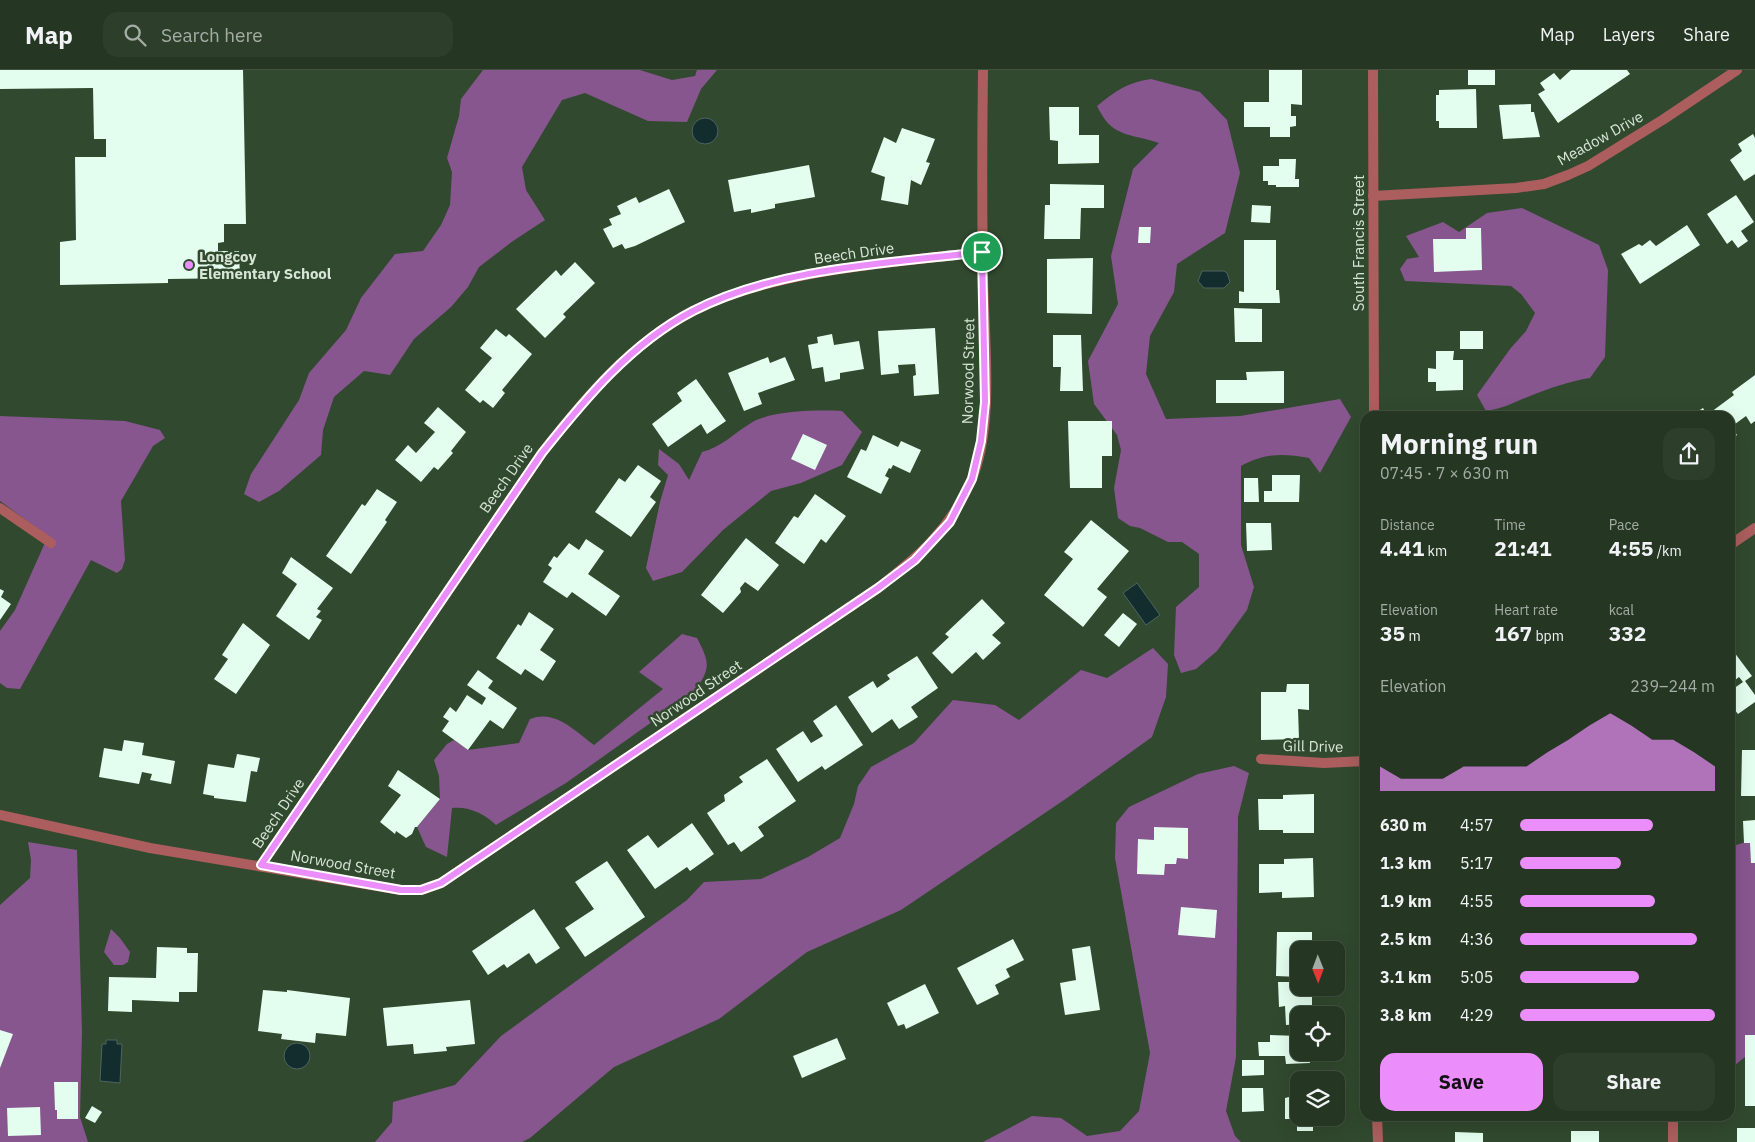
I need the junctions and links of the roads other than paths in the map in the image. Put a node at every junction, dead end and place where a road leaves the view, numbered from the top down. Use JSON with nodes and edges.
{"nodes":[{"id":1,"x":983,"y":70,"type":"edge"},
{"id":2,"x":1373,"y":70,"type":"edge"},
{"id":3,"x":1737,"y":70,"type":"edge"},
{"id":4,"x":1373,"y":196,"type":"junction"},
{"id":5,"x":982,"y":252,"type":"junction"},
{"id":6,"x":1374,"y":411,"type":"edge"},
{"id":7,"x":0,"y":508,"type":"edge"},
{"id":8,"x":1755,"y":528,"type":"edge"},
{"id":9,"x":1735,"y":542,"type":"edge"},
{"id":10,"x":51,"y":543,"type":"dead end"},
{"id":11,"x":1261,"y":759,"type":"dead end"},
{"id":12,"x":1360,"y":761,"type":"edge"},
{"id":13,"x":0,"y":815,"type":"edge"},
{"id":14,"x":261,"y":865,"type":"junction"},
{"id":15,"x":1377,"y":1121,"type":"edge"},
{"id":16,"x":1673,"y":1121,"type":"edge"},
{"id":17,"x":1378,"y":1142,"type":"edge"},
{"id":18,"x":1673,"y":1142,"type":"edge"}],
"edges":[{"from":1,"to":5,"type":"street","name":"Norwood Street"},
{"from":2,"to":4,"type":"street","name":"South Francis Street"},
{"from":3,"to":4,"type":"street","name":"Meadow Drive"},
{"from":4,"to":6,"type":"street","name":"South Francis Street"},
{"from":5,"to":14,"type":"street","name":"Beech Drive"},
{"from":5,"to":14,"type":"street","name":"Norwood Street"},
{"from":7,"to":10,"type":"street"},
{"from":8,"to":9,"type":"street"},
{"from":11,"to":12,"type":"street","name":"Gill Drive"},
{"from":13,"to":14,"type":"street","name":"Norwood Street"},
{"from":15,"to":17,"type":"street"},
{"from":16,"to":18,"type":"street"}]}
